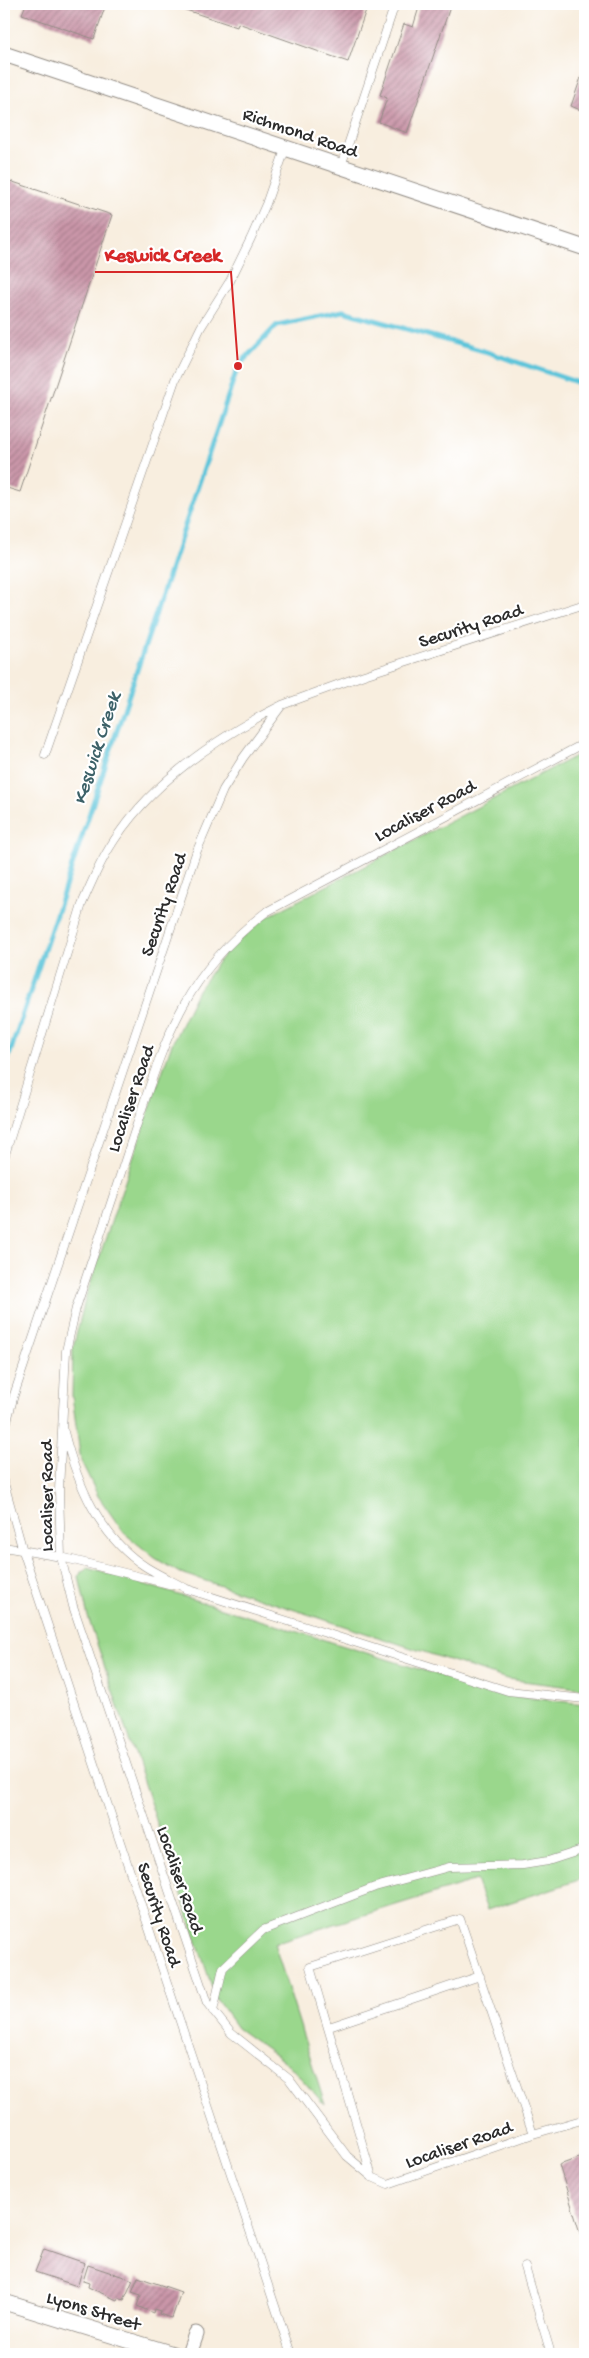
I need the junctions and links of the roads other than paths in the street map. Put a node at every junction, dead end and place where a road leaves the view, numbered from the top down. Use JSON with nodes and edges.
{"nodes":[{"id":1,"x":395,"y":4,"type":"edge"},
{"id":2,"x":4,"y":54,"type":"edge"},
{"id":3,"x":286,"y":147,"type":"junction"},
{"id":4,"x":341,"y":166,"type":"junction"},
{"id":5,"x":585,"y":248,"type":"edge"},
{"id":6,"x":585,"y":604,"type":"edge"},
{"id":7,"x":282,"y":705,"type":"junction"},
{"id":8,"x":585,"y":743,"type":"edge"},
{"id":9,"x":44,"y":755,"type":"dead end"},
{"id":10,"x":4,"y":1158,"type":"edge"},
{"id":11,"x":62,"y":1426,"type":"junction"},
{"id":12,"x":4,"y":1432,"type":"edge"},
{"id":13,"x":4,"y":1484,"type":"edge"},
{"id":14,"x":4,"y":1548,"type":"edge"},
{"id":15,"x":23,"y":1551,"type":"junction"},
{"id":16,"x":61,"y":1557,"type":"junction"},
{"id":17,"x":187,"y":1589,"type":"junction"},
{"id":18,"x":585,"y":1699,"type":"edge"},
{"id":19,"x":585,"y":1849,"type":"edge"},
{"id":20,"x":480,"y":1976,"type":"junction"},
{"id":21,"x":213,"y":2011,"type":"junction"},
{"id":22,"x":329,"y":2027,"type":"junction"},
{"id":23,"x":585,"y":2119,"type":"edge"},
{"id":24,"x":533,"y":2134,"type":"junction"},
{"id":25,"x":372,"y":2177,"type":"junction"},
{"id":26,"x":525,"y":2267,"type":"dead end"},
{"id":27,"x":4,"y":2302,"type":"edge"},
{"id":28,"x":196,"y":2334,"type":"dead end"},
{"id":29,"x":173,"y":2354,"type":"edge"},
{"id":30,"x":189,"y":2354,"type":"edge"},
{"id":31,"x":291,"y":2354,"type":"edge"},
{"id":32,"x":551,"y":2354,"type":"edge"}],
"edges":[{"from":1,"to":4,"type":"lane"},
{"from":2,"to":3,"type":"street","name":"Richmond Road"},
{"from":3,"to":4,"type":"street","name":"Richmond Road"},
{"from":3,"to":9,"type":"lane"},
{"from":4,"to":5,"type":"street","name":"Richmond Road"},
{"from":6,"to":7,"type":"lane","name":"Security Road"},
{"from":7,"to":10,"type":"lane"},
{"from":7,"to":12,"type":"lane","name":"Security Road"},
{"from":8,"to":11,"type":"lane","name":"Localiser Road"},
{"from":11,"to":16,"type":"lane","name":"Localiser Road"},
{"from":11,"to":17,"type":"lane"},
{"from":13,"to":15,"type":"lane","name":"Security Road"},
{"from":14,"to":15,"type":"lane"},
{"from":15,"to":16,"type":"lane"},
{"from":15,"to":31,"type":"lane","name":"Security Road"},
{"from":16,"to":17,"type":"lane"},
{"from":16,"to":21,"type":"lane","name":"Localiser Road"},
{"from":17,"to":18,"type":"lane"},
{"from":19,"to":21,"type":"lane"},
{"from":20,"to":22,"type":"lane"},
{"from":20,"to":22,"type":"lane"},
{"from":20,"to":24,"type":"lane"},
{"from":21,"to":25,"type":"lane","name":"Localiser Road"},
{"from":22,"to":25,"type":"lane"},
{"from":23,"to":24,"type":"lane","name":"Localiser Road"},
{"from":24,"to":25,"type":"lane","name":"Localiser Road"},
{"from":26,"to":32,"type":"lane"},
{"from":27,"to":29,"type":"street","name":"Lyons Street"},
{"from":28,"to":30,"type":"street"}]}
